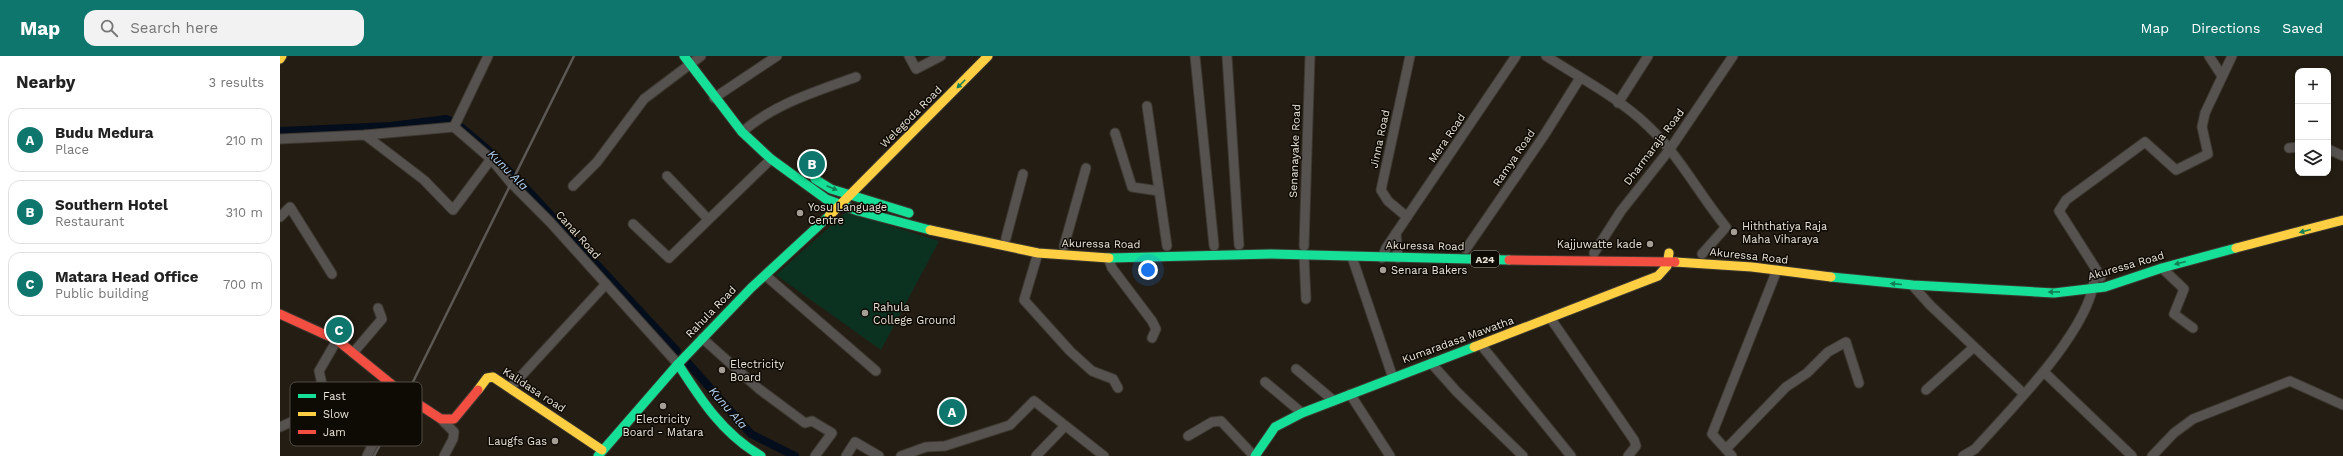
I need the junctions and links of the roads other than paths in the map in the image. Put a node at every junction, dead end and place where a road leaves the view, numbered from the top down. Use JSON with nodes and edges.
{"nodes":[{"id":1,"x":282,"y":56,"type":"edge"},
{"id":2,"x":488,"y":56,"type":"edge"},
{"id":3,"x":684,"y":56,"type":"edge"},
{"id":4,"x":777,"y":56,"type":"edge"},
{"id":5,"x":909,"y":56,"type":"edge"},
{"id":6,"x":941,"y":56,"type":"edge"},
{"id":7,"x":988,"y":56,"type":"edge"},
{"id":8,"x":1195,"y":56,"type":"edge"},
{"id":9,"x":1227,"y":56,"type":"edge"},
{"id":10,"x":1310,"y":56,"type":"edge"},
{"id":11,"x":1410,"y":56,"type":"edge"},
{"id":12,"x":1516,"y":56,"type":"edge"},
{"id":13,"x":1546,"y":56,"type":"edge"},
{"id":14,"x":1648,"y":56,"type":"edge"},
{"id":15,"x":1733,"y":56,"type":"edge"},
{"id":16,"x":2209,"y":56,"type":"edge"},
{"id":17,"x":2232,"y":56,"type":"edge"},
{"id":18,"x":280,"y":59,"type":"edge"},
{"id":19,"x":696,"y":59,"type":"edge"},
{"id":20,"x":2222,"y":76,"type":"junction"},
{"id":21,"x":856,"y":77,"type":"dead end"},
{"id":22,"x":1580,"y":78,"type":"junction"},
{"id":23,"x":717,"y":96,"type":"junction"},
{"id":24,"x":1618,"y":103,"type":"junction"},
{"id":25,"x":1147,"y":106,"type":"dead end"},
{"id":26,"x":454,"y":127,"type":"junction"},
{"id":27,"x":746,"y":129,"type":"junction"},
{"id":28,"x":1115,"y":133,"type":"dead end"},
{"id":29,"x":365,"y":135,"type":"junction"},
{"id":30,"x":280,"y":139,"type":"edge"},
{"id":31,"x":1670,"y":149,"type":"junction"},
{"id":32,"x":2331,"y":150,"type":"edge"},
{"id":33,"x":2343,"y":156,"type":"edge"},
{"id":34,"x":491,"y":159,"type":"junction"},
{"id":35,"x":771,"y":159,"type":"junction"},
{"id":36,"x":1086,"y":168,"type":"dead end"},
{"id":37,"x":1023,"y":174,"type":"dead end"},
{"id":38,"x":666,"y":176,"type":"dead end"},
{"id":39,"x":573,"y":186,"type":"dead end"},
{"id":40,"x":1159,"y":190,"type":"junction"},
{"id":41,"x":851,"y":195,"type":"junction"},
{"id":42,"x":840,"y":206,"type":"junction"},
{"id":43,"x":2343,"y":211,"type":"edge"},
{"id":44,"x":918,"y":215,"type":"dead end"},
{"id":45,"x":280,"y":217,"type":"edge"},
{"id":46,"x":1407,"y":218,"type":"junction"},
{"id":47,"x":708,"y":219,"type":"junction"},
{"id":48,"x":2343,"y":220,"type":"edge"},
{"id":49,"x":939,"y":222,"type":"dead end"},
{"id":50,"x":633,"y":224,"type":"dead end"},
{"id":51,"x":1396,"y":233,"type":"junction"},
{"id":52,"x":1006,"y":238,"type":"junction"},
{"id":53,"x":1239,"y":245,"type":"junction"},
{"id":54,"x":1064,"y":246,"type":"junction"},
{"id":55,"x":1167,"y":246,"type":"dead end"},
{"id":56,"x":1214,"y":246,"type":"junction"},
{"id":57,"x":1107,"y":248,"type":"dead end"},
{"id":58,"x":1386,"y":248,"type":"junction"},
{"id":59,"x":1466,"y":249,"type":"junction"},
{"id":60,"x":1304,"y":251,"type":"junction"},
{"id":61,"x":1038,"y":253,"type":"junction"},
{"id":62,"x":1594,"y":253,"type":"junction"},
{"id":63,"x":1669,"y":253,"type":"junction"},
{"id":64,"x":1397,"y":254,"type":"junction"},
{"id":65,"x":1702,"y":254,"type":"junction"},
{"id":66,"x":1715,"y":255,"type":"dead end"},
{"id":67,"x":1197,"y":256,"type":"junction"},
{"id":68,"x":1737,"y":256,"type":"dead end"},
{"id":69,"x":1352,"y":257,"type":"junction"},
{"id":70,"x":1108,"y":258,"type":"junction"},
{"id":71,"x":1382,"y":258,"type":"junction"},
{"id":72,"x":1670,"y":263,"type":"junction"},
{"id":73,"x":2136,"y":266,"type":"dead end"},
{"id":74,"x":2162,"y":268,"type":"junction"},
{"id":75,"x":1778,"y":270,"type":"junction"},
{"id":76,"x":332,"y":274,"type":"dead end"},
{"id":77,"x":1843,"y":274,"type":"junction"},
{"id":78,"x":765,"y":275,"type":"junction"},
{"id":79,"x":2099,"y":280,"type":"junction"},
{"id":80,"x":606,"y":284,"type":"junction"},
{"id":81,"x":1913,"y":286,"type":"junction"},
{"id":82,"x":1306,"y":299,"type":"dead end"},
{"id":83,"x":378,"y":308,"type":"dead end"},
{"id":84,"x":281,"y":318,"type":"edge"},
{"id":85,"x":1551,"y":319,"type":"junction"},
{"id":86,"x":2193,"y":328,"type":"dead end"},
{"id":87,"x":702,"y":338,"type":"junction"},
{"id":88,"x":1152,"y":338,"type":"dead end"},
{"id":89,"x":337,"y":340,"type":"junction"},
{"id":90,"x":1480,"y":345,"type":"junction"},
{"id":91,"x":1974,"y":347,"type":"junction"},
{"id":92,"x":353,"y":353,"type":"junction"},
{"id":93,"x":1431,"y":363,"type":"junction"},
{"id":94,"x":678,"y":364,"type":"junction"},
{"id":95,"x":1296,"y":369,"type":"dead end"},
{"id":96,"x":876,"y":371,"type":"dead end"},
{"id":97,"x":2044,"y":372,"type":"junction"},
{"id":98,"x":1392,"y":378,"type":"junction"},
{"id":99,"x":322,"y":382,"type":"edge"},
{"id":100,"x":390,"y":382,"type":"edge"},
{"id":101,"x":1265,"y":382,"type":"dead end"},
{"id":102,"x":1859,"y":383,"type":"dead end"},
{"id":103,"x":510,"y":388,"type":"junction"},
{"id":104,"x":1118,"y":388,"type":"dead end"},
{"id":105,"x":1926,"y":390,"type":"dead end"},
{"id":106,"x":1350,"y":394,"type":"junction"},
{"id":107,"x":2024,"y":394,"type":"junction"},
{"id":108,"x":1334,"y":401,"type":"junction"},
{"id":109,"x":2343,"y":405,"type":"edge"},
{"id":110,"x":422,"y":406,"type":"edge"},
{"id":111,"x":1302,"y":413,"type":"junction"},
{"id":112,"x":441,"y":419,"type":"junction"},
{"id":113,"x":290,"y":422,"type":"edge"},
{"id":114,"x":1065,"y":426,"type":"junction"},
{"id":115,"x":280,"y":427,"type":"edge"},
{"id":116,"x":1188,"y":436,"type":"dead end"},
{"id":117,"x":372,"y":446,"type":"edge"},
{"id":118,"x":600,"y":453,"type":"edge"},
{"id":119,"x":1729,"y":453,"type":"edge"},
{"id":120,"x":367,"y":456,"type":"edge"},
{"id":121,"x":444,"y":456,"type":"edge"},
{"id":122,"x":761,"y":456,"type":"edge"},
{"id":123,"x":815,"y":456,"type":"edge"},
{"id":124,"x":846,"y":456,"type":"edge"},
{"id":125,"x":879,"y":456,"type":"edge"},
{"id":126,"x":901,"y":456,"type":"edge"},
{"id":127,"x":1036,"y":456,"type":"edge"},
{"id":128,"x":1104,"y":456,"type":"edge"},
{"id":129,"x":1254,"y":456,"type":"edge"},
{"id":130,"x":1390,"y":456,"type":"edge"},
{"id":131,"x":1523,"y":456,"type":"edge"},
{"id":132,"x":1570,"y":456,"type":"edge"},
{"id":133,"x":1628,"y":456,"type":"edge"},
{"id":134,"x":1963,"y":456,"type":"edge"},
{"id":135,"x":2132,"y":456,"type":"edge"},
{"id":136,"x":2152,"y":456,"type":"edge"}],
"edges":[{"from":1,"to":18,"type":"main road"},
{"from":2,"to":26,"type":"street"},
{"from":3,"to":19,"type":"main road","name":"Akuressa Road","number":"A24"},
{"from":4,"to":23,"type":"street"},
{"from":5,"to":6,"type":"street"},
{"from":7,"to":41,"type":"main road","name":"Welegoda Road","one_way":true},
{"from":8,"to":56,"type":"street"},
{"from":9,"to":53,"type":"street"},
{"from":10,"to":60,"type":"street","name":"Senanayake Road"},
{"from":11,"to":46,"type":"street","name":"Jinna Road"},
{"from":12,"to":46,"type":"street","name":"Mera Road"},
{"from":13,"to":22,"type":"street"},
{"from":14,"to":24,"type":"street"},
{"from":15,"to":31,"type":"street","name":"Dharmaraja Road"},
{"from":16,"to":20,"type":"street"},
{"from":17,"to":20,"type":"street"},
{"from":19,"to":23,"type":"main road","name":"Akuressa Road","number":"A24"},
{"from":19,"to":39,"type":"street"},
{"from":20,"to":79,"type":"street"},
{"from":21,"to":27,"type":"street"},
{"from":22,"to":24,"type":"street"},
{"from":22,"to":59,"type":"street","name":"Ramya Road"},
{"from":23,"to":27,"type":"main road","name":"Akuressa Road","number":"A24"},
{"from":24,"to":31,"type":"street"},
{"from":25,"to":40,"type":"street"},
{"from":26,"to":29,"type":"street"},
{"from":26,"to":34,"type":"street","name":"Canal Road"},
{"from":27,"to":35,"type":"main road","name":"Akuressa Road","number":"A24"},
{"from":27,"to":41,"type":"main road","name":"Akuressa Road","number":"A24","one_way":true},
{"from":28,"to":40,"type":"street"},
{"from":29,"to":30,"type":"street"},
{"from":29,"to":34,"type":"street"},
{"from":31,"to":62,"type":"street","name":"Dharmaraja Road"},
{"from":31,"to":65,"type":"street"},
{"from":32,"to":33,"type":"street"},
{"from":34,"to":80,"type":"street","name":"Canal Road"},
{"from":35,"to":42,"type":"main road","name":"Akuressa Road","number":"A24"},
{"from":35,"to":47,"type":"street"},
{"from":36,"to":54,"type":"street"},
{"from":37,"to":52,"type":"street"},
{"from":38,"to":47,"type":"street"},
{"from":40,"to":55,"type":"street"},
{"from":41,"to":42,"type":"main road","name":"Rahula Road"},
{"from":41,"to":44,"type":"main road","name":"Akuressa Road","number":"A24"},
{"from":42,"to":61,"type":"main road","name":"Akuressa Road","number":"A24"},
{"from":42,"to":78,"type":"main road","name":"Rahula Road"},
{"from":43,"to":73,"type":"main road","name":"Akuressa Road"},
{"from":45,"to":76,"type":"street"},
{"from":46,"to":51,"type":"street","name":"Mera Road"},
{"from":47,"to":50,"type":"street"},
{"from":48,"to":74,"type":"main road","name":"Akuressa Road","number":"A24","one_way":true},
{"from":49,"to":52,"type":"main road","name":"Akuressa Road"},
{"from":51,"to":58,"type":"street","name":"Mera Road"},
{"from":51,"to":64,"type":"street"},
{"from":52,"to":54,"type":"main road","name":"Akuressa Road"},
{"from":53,"to":56,"type":"main road","name":"Akuressa Road","number":"A24"},
{"from":53,"to":60,"type":"main road","name":"Akuressa Road","number":"A24"},
{"from":54,"to":57,"type":"main road","name":"Akuressa Road"},
{"from":56,"to":67,"type":"main road","name":"Akuressa Road","number":"A24"},
{"from":58,"to":60,"type":"main road","name":"Akuressa Road","number":"A24"},
{"from":58,"to":64,"type":"main road","name":"Akuressa Road","number":"A24"},
{"from":58,"to":71,"type":"street","name":"Mera Road"},
{"from":59,"to":62,"type":"main road","name":"Akuressa Road","number":"A24"},
{"from":59,"to":64,"type":"main road","name":"Akuressa Road","number":"A24"},
{"from":60,"to":67,"type":"main road","name":"Akuressa Road","number":"A24"},
{"from":60,"to":69,"type":"main road","name":"Akuressa Road","number":"A24"},
{"from":60,"to":82,"type":"street","name":"Senanayake Road"},
{"from":61,"to":70,"type":"main road","name":"Akuressa Road","number":"A24"},
{"from":61,"to":104,"type":"street"},
{"from":62,"to":63,"type":"main road","name":"Akuressa Road","number":"A24"},
{"from":63,"to":65,"type":"main road","name":"Akuressa Road","number":"A24"},
{"from":63,"to":72,"type":"main road"},
{"from":64,"to":71,"type":"main road","name":"Akuressa Road","number":"A24"},
{"from":64,"to":72,"type":"main road","name":"Akuressa Road","number":"A24"},
{"from":65,"to":66,"type":"main road","name":"Akuressa Road","number":"A24"},
{"from":67,"to":70,"type":"main road","name":"Akuressa Road","number":"A24"},
{"from":68,"to":77,"type":"main road","name":"Akuressa Road","number":"A24"},
{"from":69,"to":71,"type":"main road","name":"Akuressa Road","number":"A24"},
{"from":69,"to":98,"type":"street"},
{"from":70,"to":88,"type":"street"},
{"from":72,"to":75,"type":"main road","name":"Akuressa Road","number":"A24"},
{"from":72,"to":85,"type":"main road","name":"Kumaradasa Mawatha"},
{"from":74,"to":79,"type":"main road","name":"Akuressa Road","number":"A24"},
{"from":74,"to":86,"type":"street"},
{"from":75,"to":77,"type":"main road","name":"Akuressa Road","number":"A24"},
{"from":75,"to":119,"type":"street"},
{"from":77,"to":79,"type":"main road","name":"Akuressa Road","number":"A24"},
{"from":81,"to":77,"type":"main road","name":"Akuressa Road","number":"A24","one_way":true},
{"from":78,"to":87,"type":"main road","name":"Rahula Road"},
{"from":78,"to":96,"type":"street"},
{"from":79,"to":81,"type":"main road","name":"Akuressa Road","number":"A24","one_way":true},
{"from":79,"to":97,"type":"street"},
{"from":80,"to":94,"type":"street","name":"Canal Road"},
{"from":80,"to":103,"type":"street"},
{"from":81,"to":91,"type":"street"},
{"from":83,"to":92,"type":"street"},
{"from":84,"to":89,"type":"main road"},
{"from":85,"to":90,"type":"main road","name":"Kumaradasa Mawatha"},
{"from":85,"to":133,"type":"street"},
{"from":87,"to":94,"type":"main road","name":"Rahula Road"},
{"from":87,"to":123,"type":"street"},
{"from":89,"to":92,"type":"main road"},
{"from":89,"to":99,"type":"street"},
{"from":90,"to":93,"type":"main road","name":"Kumaradasa Mawatha"},
{"from":90,"to":132,"type":"street"},
{"from":91,"to":105,"type":"street"},
{"from":91,"to":107,"type":"street"},
{"from":92,"to":100,"type":"main road"},
{"from":93,"to":98,"type":"main road","name":"Kumaradasa Mawatha"},
{"from":93,"to":131,"type":"street"},
{"from":94,"to":118,"type":"main road","name":"Rahula Road"},
{"from":94,"to":122,"type":"main road"},
{"from":95,"to":108,"type":"street"},
{"from":97,"to":107,"type":"street"},
{"from":97,"to":135,"type":"street"},
{"from":98,"to":106,"type":"main road","name":"Kumaradasa Mawatha"},
{"from":101,"to":111,"type":"street"},
{"from":102,"to":119,"type":"street"},
{"from":103,"to":112,"type":"main road","name":"Kalidasa road"},
{"from":103,"to":118,"type":"main road","name":"Kalidasa road"},
{"from":106,"to":108,"type":"main road","name":"Kumaradasa Mawatha"},
{"from":106,"to":130,"type":"street"},
{"from":107,"to":134,"type":"street"},
{"from":108,"to":111,"type":"main road","name":"Kumaradasa Mawatha"},
{"from":109,"to":136,"type":"street"},
{"from":110,"to":112,"type":"main road"},
{"from":111,"to":129,"type":"main road","name":"Kumaradasa Mawatha"},
{"from":112,"to":121,"type":"street"},
{"from":113,"to":115,"type":"street"},
{"from":114,"to":126,"type":"street"},
{"from":114,"to":127,"type":"street"},
{"from":114,"to":128,"type":"street"},
{"from":116,"to":129,"type":"street"},
{"from":117,"to":120,"type":"street"},
{"from":124,"to":125,"type":"street"}]}
